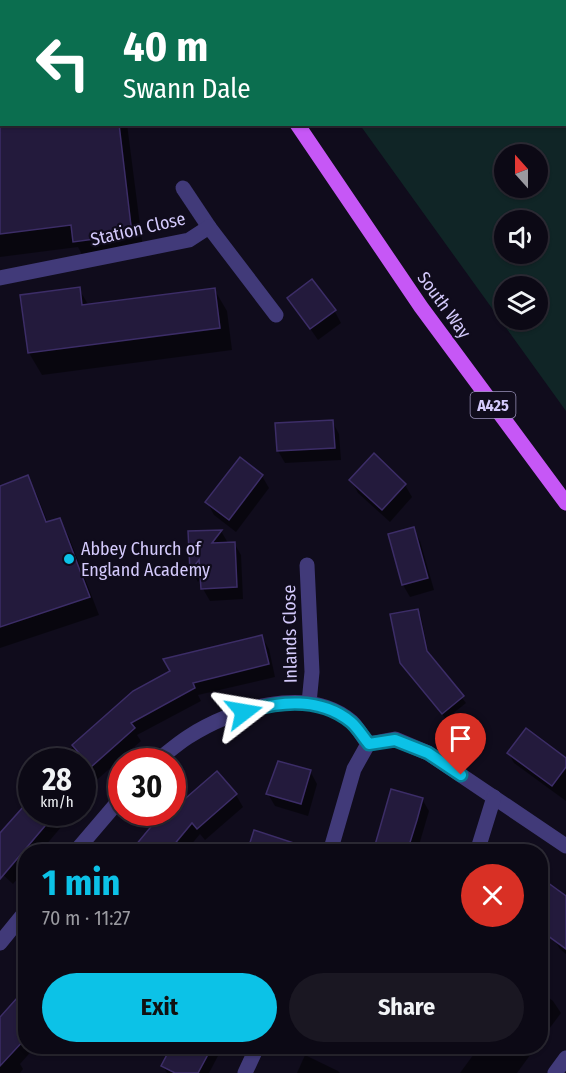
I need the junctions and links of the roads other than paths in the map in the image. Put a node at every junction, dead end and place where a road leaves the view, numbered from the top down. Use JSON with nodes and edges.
{"nodes":[{"id":1,"x":298,"y":126,"type":"edge"},
{"id":2,"x":183,"y":188,"type":"dead end"},
{"id":3,"x":209,"y":227,"type":"junction"},
{"id":4,"x":0,"y":278,"type":"edge"},
{"id":5,"x":276,"y":315,"type":"dead end"},
{"id":6,"x":566,"y":503,"type":"edge"},
{"id":7,"x":308,"y":565,"type":"dead end"},
{"id":8,"x":309,"y":703,"type":"junction"},
{"id":9,"x":369,"y":744,"type":"junction"},
{"id":10,"x":173,"y":748,"type":"edge"},
{"id":11,"x":494,"y":797,"type":"junction"},
{"id":12,"x":108,"y":814,"type":"edge"},
{"id":13,"x":82,"y":844,"type":"edge"},
{"id":14,"x":332,"y":844,"type":"edge"},
{"id":15,"x":479,"y":844,"type":"edge"},
{"id":16,"x":566,"y":846,"type":"edge"},
{"id":17,"x":18,"y":921,"type":"edge"},
{"id":18,"x":0,"y":943,"type":"edge"},
{"id":19,"x":254,"y":1054,"type":"edge"},
{"id":20,"x":566,"y":1058,"type":"edge"},
{"id":21,"x":245,"y":1073,"type":"edge"},
{"id":22,"x":555,"y":1073,"type":"edge"}],
"edges":[{"from":1,"to":6,"type":"main road","name":"South Way","number":"A425"},
{"from":2,"to":3,"type":"street"},
{"from":3,"to":4,"type":"street","name":"Station Close"},
{"from":3,"to":5,"type":"street","name":"Station Close"},
{"from":7,"to":8,"type":"street","name":"Inlands Close"},
{"from":8,"to":9,"type":"street"},
{"from":8,"to":10,"type":"street"},
{"from":9,"to":11,"type":"street"},
{"from":9,"to":14,"type":"street"},
{"from":11,"to":15,"type":"street"},
{"from":11,"to":16,"type":"street"},
{"from":12,"to":13,"type":"street"},
{"from":17,"to":18,"type":"street"},
{"from":19,"to":21,"type":"street"},
{"from":20,"to":22,"type":"street"}]}
